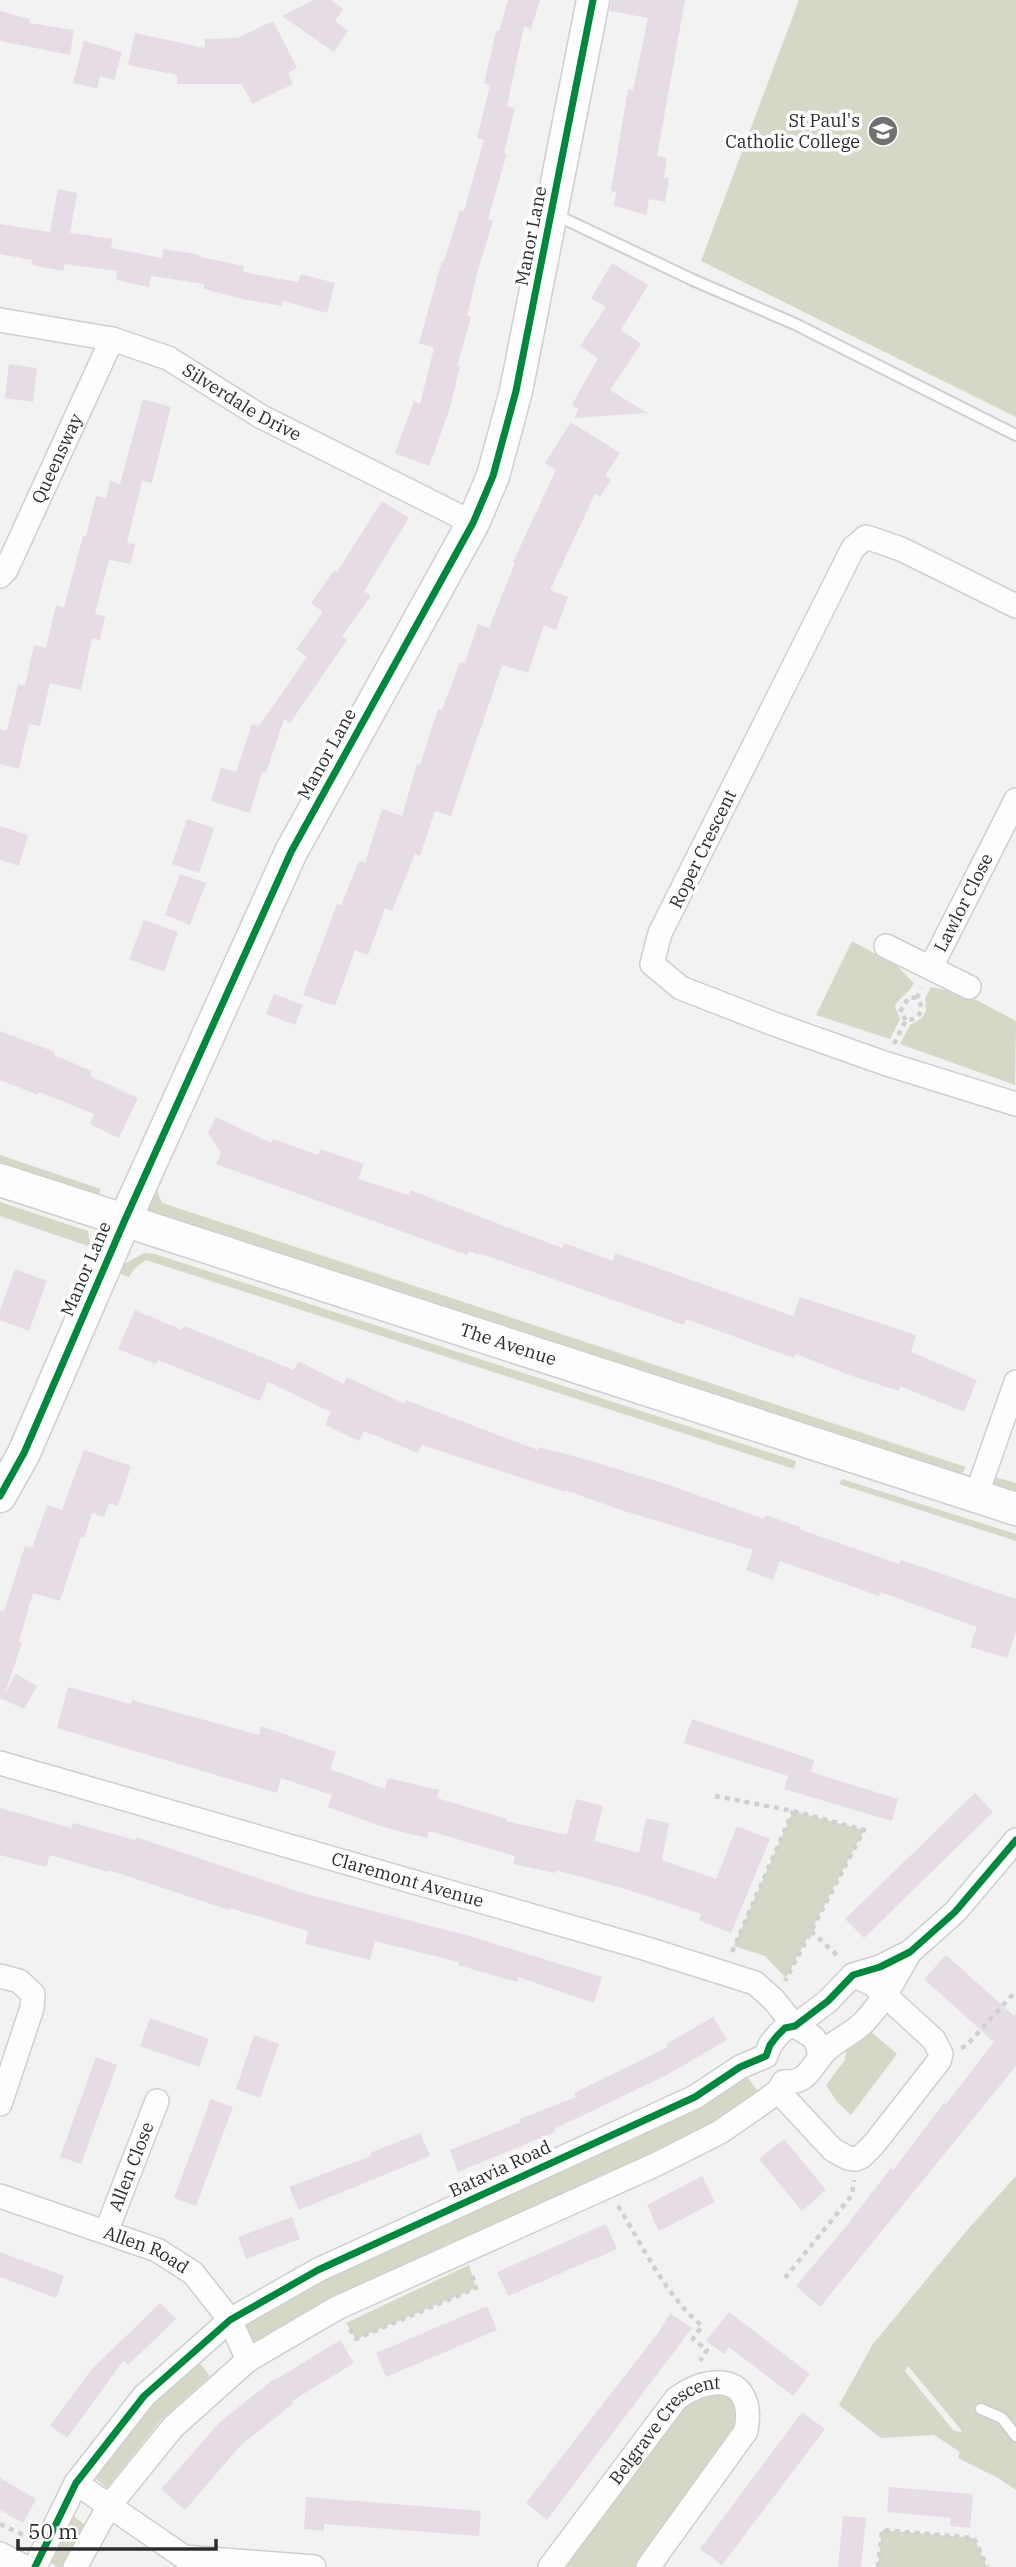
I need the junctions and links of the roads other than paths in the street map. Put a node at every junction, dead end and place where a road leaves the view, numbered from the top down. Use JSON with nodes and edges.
{"nodes":[{"id":1,"x":593,"y":0,"type":"edge"},
{"id":2,"x":552,"y":212,"type":"junction"},
{"id":3,"x":0,"y":320,"type":"edge"},
{"id":4,"x":112,"y":339,"type":"junction"},
{"id":5,"x":1016,"y":435,"type":"edge"},
{"id":6,"x":473,"y":523,"type":"junction"},
{"id":7,"x":0,"y":576,"type":"edge"},
{"id":8,"x":1016,"y":606,"type":"edge"},
{"id":9,"x":1016,"y":800,"type":"edge"},
{"id":10,"x":886,"y":946,"type":"dead end"},
{"id":11,"x":931,"y":967,"type":"junction"},
{"id":12,"x":969,"y":987,"type":"dead end"},
{"id":13,"x":1016,"y":1104,"type":"edge"},
{"id":14,"x":0,"y":1180,"type":"edge"},
{"id":15,"x":124,"y":1222,"type":"junction"},
{"id":16,"x":1016,"y":1382,"type":"edge"},
{"id":17,"x":0,"y":1496,"type":"edge"},
{"id":18,"x":976,"y":1496,"type":"junction"},
{"id":19,"x":1016,"y":1509,"type":"edge"},
{"id":20,"x":0,"y":1763,"type":"edge"},
{"id":21,"x":1016,"y":1840,"type":"edge"},
{"id":22,"x":910,"y":1952,"type":"junction"},
{"id":23,"x":855,"y":1974,"type":"junction"},
{"id":24,"x":0,"y":1976,"type":"edge"},
{"id":25,"x":885,"y":1995,"type":"junction"},
{"id":26,"x":795,"y":2026,"type":"junction"},
{"id":27,"x":766,"y":2056,"type":"junction"},
{"id":28,"x":820,"y":2057,"type":"junction"},
{"id":29,"x":781,"y":2086,"type":"junction"},
{"id":30,"x":157,"y":2101,"type":"dead end"},
{"id":31,"x":0,"y":2104,"type":"edge"},
{"id":32,"x":0,"y":2196,"type":"edge"},
{"id":33,"x":106,"y":2232,"type":"junction"},
{"id":34,"x":230,"y":2320,"type":"junction"},
{"id":35,"x":248,"y":2360,"type":"junction"},
{"id":36,"x":981,"y":2409,"type":"dead end"},
{"id":37,"x":1016,"y":2436,"type":"edge"},
{"id":38,"x":76,"y":2483,"type":"junction"},
{"id":39,"x":109,"y":2505,"type":"junction"},
{"id":40,"x":0,"y":2554,"type":"edge"},
{"id":41,"x":25,"y":2567,"type":"edge"},
{"id":42,"x":35,"y":2567,"type":"edge"},
{"id":43,"x":75,"y":2567,"type":"edge"},
{"id":44,"x":314,"y":2567,"type":"edge"},
{"id":45,"x":550,"y":2567,"type":"edge"},
{"id":46,"x":648,"y":2567,"type":"edge"}],
"edges":[{"from":1,"to":2,"type":"street","name":"Manor Lane"},
{"from":2,"to":5,"type":"lane"},
{"from":2,"to":6,"type":"street","name":"Manor Lane"},
{"from":3,"to":4,"type":"street","name":"Silverdale Drive"},
{"from":4,"to":6,"type":"street","name":"Silverdale Drive"},
{"from":4,"to":7,"type":"street","name":"Queensway"},
{"from":6,"to":15,"type":"street","name":"Manor Lane"},
{"from":8,"to":13,"type":"street","name":"Roper Crescent"},
{"from":9,"to":11,"type":"street","name":"Lawlor Close"},
{"from":10,"to":11,"type":"street","name":"Lawlor Close"},
{"from":11,"to":12,"type":"street","name":"Lawlor Close"},
{"from":14,"to":15,"type":"street","name":"The Avenue"},
{"from":15,"to":17,"type":"street","name":"Manor Lane"},
{"from":15,"to":18,"type":"street","name":"The Avenue"},
{"from":16,"to":18,"type":"street"},
{"from":18,"to":19,"type":"street","name":"The Avenue"},
{"from":20,"to":26,"type":"street","name":"Claremont Avenue"},
{"from":21,"to":22,"type":"street"},
{"from":22,"to":23,"type":"street"},
{"from":22,"to":25,"type":"street"},
{"from":23,"to":25,"type":"street"},
{"from":23,"to":26,"type":"street"},
{"from":24,"to":31,"type":"street"},
{"from":25,"to":28,"type":"street"},
{"from":25,"to":29,"type":"street"},
{"from":26,"to":27,"type":"street"},
{"from":26,"to":28,"type":"street"},
{"from":27,"to":29,"type":"street"},
{"from":27,"to":34,"type":"street","name":"Batavia Road"},
{"from":28,"to":29,"type":"street"},
{"from":29,"to":35,"type":"street"},
{"from":30,"to":33,"type":"street","name":"Allen Close"},
{"from":32,"to":33,"type":"street","name":"Allen Road"},
{"from":33,"to":34,"type":"street","name":"Allen Road"},
{"from":34,"to":35,"type":"street","name":"Allen Road"},
{"from":34,"to":38,"type":"street","name":"Batavia Road"},
{"from":35,"to":39,"type":"street"},
{"from":36,"to":37,"type":"lane"},
{"from":38,"to":39,"type":"street"},
{"from":38,"to":42,"type":"street","name":"Batavia Road"},
{"from":39,"to":43,"type":"street"},
{"from":39,"to":44,"type":"street"},
{"from":40,"to":41,"type":"street"},
{"from":45,"to":46,"type":"street","name":"Belgrave Crescent"}]}
